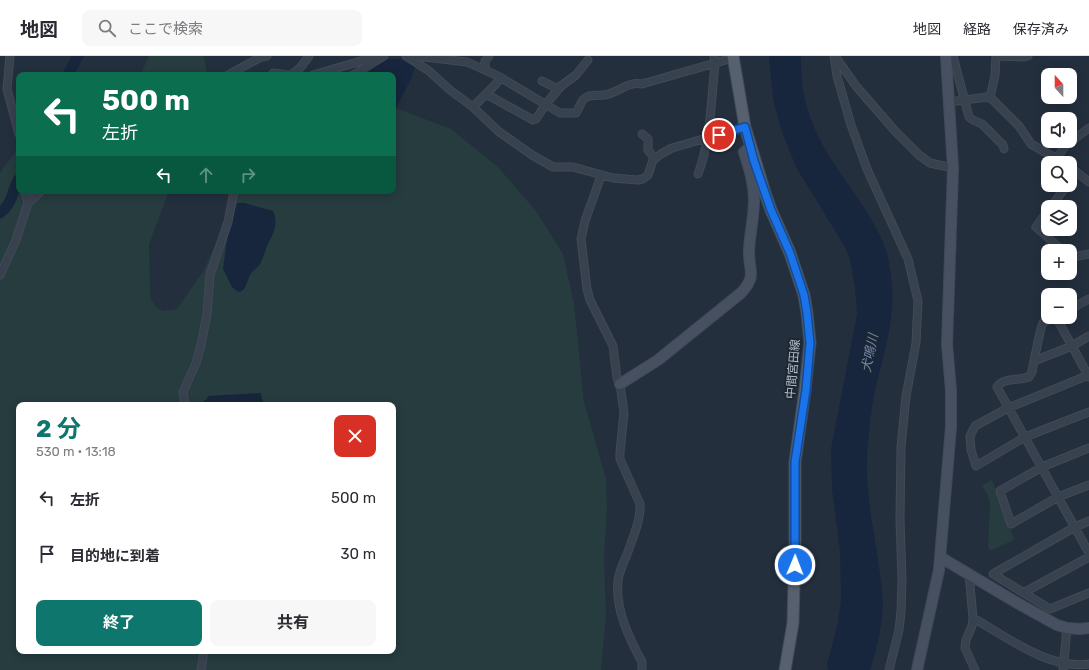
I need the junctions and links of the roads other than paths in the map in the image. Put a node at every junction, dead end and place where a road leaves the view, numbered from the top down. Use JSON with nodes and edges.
{"nodes":[{"id":1,"x":10,"y":56,"type":"edge"},
{"id":2,"x":267,"y":56,"type":"edge"},
{"id":3,"x":309,"y":56,"type":"edge"},
{"id":4,"x":406,"y":56,"type":"edge"},
{"id":5,"x":416,"y":56,"type":"edge"},
{"id":6,"x":489,"y":56,"type":"edge"},
{"id":7,"x":714,"y":56,"type":"edge"},
{"id":8,"x":835,"y":56,"type":"edge"},
{"id":9,"x":946,"y":56,"type":"edge"},
{"id":10,"x":953,"y":56,"type":"edge"},
{"id":11,"x":996,"y":56,"type":"edge"},
{"id":12,"x":1028,"y":56,"type":"edge"},
{"id":13,"x":381,"y":57,"type":"edge"},
{"id":14,"x":435,"y":57,"type":"edge"},
{"id":15,"x":735,"y":57,"type":"edge"},
{"id":16,"x":588,"y":60,"type":"dead end"},
{"id":17,"x":715,"y":64,"type":"junction"},
{"id":18,"x":485,"y":70,"type":"junction"},
{"id":19,"x":234,"y":72,"type":"edge"},
{"id":20,"x":294,"y":72,"type":"edge"},
{"id":21,"x":322,"y":72,"type":"edge"},
{"id":22,"x":358,"y":72,"type":"edge"},
{"id":23,"x":500,"y":78,"type":"junction"},
{"id":24,"x":542,"y":81,"type":"dead end"},
{"id":25,"x":558,"y":89,"type":"junction"},
{"id":26,"x":486,"y":94,"type":"junction"},
{"id":27,"x":990,"y":98,"type":"junction"},
{"id":28,"x":964,"y":100,"type":"junction"},
{"id":29,"x":949,"y":102,"type":"junction"},
{"id":30,"x":546,"y":104,"type":"junction"},
{"id":31,"x":473,"y":107,"type":"junction"},
{"id":32,"x":16,"y":123,"type":"edge"},
{"id":33,"x":745,"y":127,"type":"junction"},
{"id":34,"x":1089,"y":128,"type":"edge"},
{"id":35,"x":642,"y":134,"type":"dead end"},
{"id":36,"x":706,"y":139,"type":"junction"},
{"id":37,"x":750,"y":147,"type":"junction"},
{"id":38,"x":1004,"y":149,"type":"dead end"},
{"id":39,"x":1051,"y":156,"type":"edge"},
{"id":40,"x":1062,"y":156,"type":"edge"},
{"id":41,"x":655,"y":159,"type":"junction"},
{"id":42,"x":953,"y":168,"type":"junction"},
{"id":43,"x":1077,"y":173,"type":"edge"},
{"id":44,"x":698,"y":174,"type":"dead end"},
{"id":45,"x":601,"y":176,"type":"junction"},
{"id":46,"x":1089,"y":182,"type":"edge"},
{"id":47,"x":1062,"y":192,"type":"edge"},
{"id":48,"x":26,"y":194,"type":"edge"},
{"id":49,"x":38,"y":194,"type":"edge"},
{"id":50,"x":233,"y":194,"type":"edge"},
{"id":51,"x":1055,"y":200,"type":"edge"},
{"id":52,"x":28,"y":203,"type":"junction"},
{"id":53,"x":1041,"y":220,"type":"edge"},
{"id":54,"x":1041,"y":231,"type":"edge"},
{"id":55,"x":1046,"y":236,"type":"edge"},
{"id":56,"x":1055,"y":244,"type":"edge"},
{"id":57,"x":1089,"y":254,"type":"edge"},
{"id":58,"x":1077,"y":256,"type":"edge"},
{"id":59,"x":0,"y":275,"type":"edge"},
{"id":60,"x":1089,"y":299,"type":"edge"},
{"id":61,"x":1077,"y":305,"type":"edge"},
{"id":62,"x":1042,"y":324,"type":"edge"},
{"id":63,"x":1059,"y":324,"type":"edge"},
{"id":64,"x":1089,"y":336,"type":"edge"},
{"id":65,"x":1072,"y":346,"type":"junction"},
{"id":66,"x":1034,"y":361,"type":"junction"},
{"id":67,"x":1089,"y":376,"type":"edge"},
{"id":68,"x":620,"y":384,"type":"junction"},
{"id":69,"x":185,"y":402,"type":"edge"},
{"id":70,"x":1008,"y":408,"type":"junction"},
{"id":71,"x":1089,"y":412,"type":"edge"},
{"id":72,"x":1025,"y":437,"type":"junction"},
{"id":73,"x":1089,"y":448,"type":"edge"},
{"id":74,"x":1042,"y":467,"type":"junction"},
{"id":75,"x":1089,"y":485,"type":"edge"},
{"id":76,"x":1058,"y":497,"type":"junction"},
{"id":77,"x":1089,"y":521,"type":"edge"},
{"id":78,"x":1075,"y":527,"type":"junction"},
{"id":79,"x":1089,"y":553,"type":"edge"},
{"id":80,"x":940,"y":557,"type":"junction"},
{"id":81,"x":1089,"y":557,"type":"edge"},
{"id":82,"x":969,"y":574,"type":"junction"},
{"id":83,"x":1089,"y":592,"type":"edge"},
{"id":84,"x":1023,"y":593,"type":"junction"},
{"id":85,"x":973,"y":618,"type":"junction"},
{"id":86,"x":1067,"y":628,"type":"junction"},
{"id":87,"x":1089,"y":628,"type":"edge"},
{"id":88,"x":204,"y":654,"type":"edge"},
{"id":89,"x":1089,"y":664,"type":"edge"},
{"id":90,"x":1063,"y":667,"type":"edge"},
{"id":91,"x":202,"y":670,"type":"edge"},
{"id":92,"x":642,"y":670,"type":"edge"},
{"id":93,"x":785,"y":670,"type":"edge"},
{"id":94,"x":889,"y":670,"type":"edge"},
{"id":95,"x":917,"y":670,"type":"edge"},
{"id":96,"x":975,"y":670,"type":"edge"}],
"edges":[{"from":1,"to":32,"type":"street"},
{"from":2,"to":19,"type":"street"},
{"from":3,"to":20,"type":"street"},
{"from":4,"to":31,"type":"street"},
{"from":5,"to":14,"type":"street"},
{"from":6,"to":18,"type":"street"},
{"from":7,"to":17,"type":"street"},
{"from":8,"to":42,"type":"street"},
{"from":8,"to":94,"type":"street"},
{"from":9,"to":29,"type":"street"},
{"from":10,"to":28,"type":"street"},
{"from":11,"to":12,"type":"street"},
{"from":11,"to":27,"type":"street"},
{"from":13,"to":21,"type":"street"},
{"from":13,"to":22,"type":"street"},
{"from":14,"to":18,"type":"street"},
{"from":15,"to":17,"type":"street"},
{"from":15,"to":33,"type":"main road","name":"中間宮田線"},
{"from":16,"to":25,"type":"street"},
{"from":17,"to":30,"type":"street"},
{"from":17,"to":36,"type":"street"},
{"from":18,"to":23,"type":"street"},
{"from":23,"to":26,"type":"street"},
{"from":23,"to":30,"type":"street"},
{"from":24,"to":25,"type":"street"},
{"from":25,"to":30,"type":"street"},
{"from":26,"to":30,"type":"street"},
{"from":26,"to":31,"type":"street"},
{"from":27,"to":28,"type":"street"},
{"from":27,"to":39,"type":"street"},
{"from":28,"to":29,"type":"street"},
{"from":28,"to":38,"type":"street"},
{"from":29,"to":42,"type":"street"},
{"from":31,"to":45,"type":"street"},
{"from":33,"to":36,"type":"street"},
{"from":33,"to":37,"type":"main road","name":"中間宮田線"},
{"from":34,"to":40,"type":"street"},
{"from":35,"to":41,"type":"street"},
{"from":36,"to":41,"type":"street"},
{"from":36,"to":44,"type":"street"},
{"from":37,"to":68,"type":"street"},
{"from":37,"to":93,"type":"main road","name":"中間宮田線"},
{"from":41,"to":45,"type":"street"},
{"from":42,"to":80,"type":"street"},
{"from":43,"to":46,"type":"street"},
{"from":45,"to":68,"type":"street"},
{"from":47,"to":51,"type":"street"},
{"from":48,"to":52,"type":"street"},
{"from":49,"to":52,"type":"street"},
{"from":50,"to":69,"type":"street"},
{"from":52,"to":59,"type":"street"},
{"from":53,"to":54,"type":"street"},
{"from":55,"to":56,"type":"street"},
{"from":57,"to":58,"type":"street"},
{"from":60,"to":61,"type":"street"},
{"from":62,"to":66,"type":"street"},
{"from":63,"to":65,"type":"street"},
{"from":64,"to":65,"type":"street"},
{"from":65,"to":66,"type":"street"},
{"from":65,"to":67,"type":"street"},
{"from":66,"to":70,"type":"street"},
{"from":67,"to":70,"type":"street"},
{"from":68,"to":92,"type":"street"},
{"from":70,"to":72,"type":"street"},
{"from":70,"to":72,"type":"street"},
{"from":71,"to":72,"type":"street"},
{"from":72,"to":74,"type":"street"},
{"from":73,"to":74,"type":"street"},
{"from":74,"to":76,"type":"street"},
{"from":74,"to":76,"type":"street"},
{"from":75,"to":76,"type":"street"},
{"from":76,"to":78,"type":"street"},
{"from":77,"to":78,"type":"street"},
{"from":78,"to":79,"type":"street"},
{"from":78,"to":84,"type":"street"},
{"from":80,"to":82,"type":"street"},
{"from":80,"to":95,"type":"street"},
{"from":81,"to":84,"type":"street"},
{"from":82,"to":85,"type":"street"},
{"from":82,"to":86,"type":"street"},
{"from":83,"to":84,"type":"street"},
{"from":85,"to":90,"type":"street"},
{"from":85,"to":96,"type":"street"},
{"from":86,"to":87,"type":"street"},
{"from":86,"to":90,"type":"street"},
{"from":88,"to":91,"type":"street"},
{"from":89,"to":90,"type":"street"}]}
